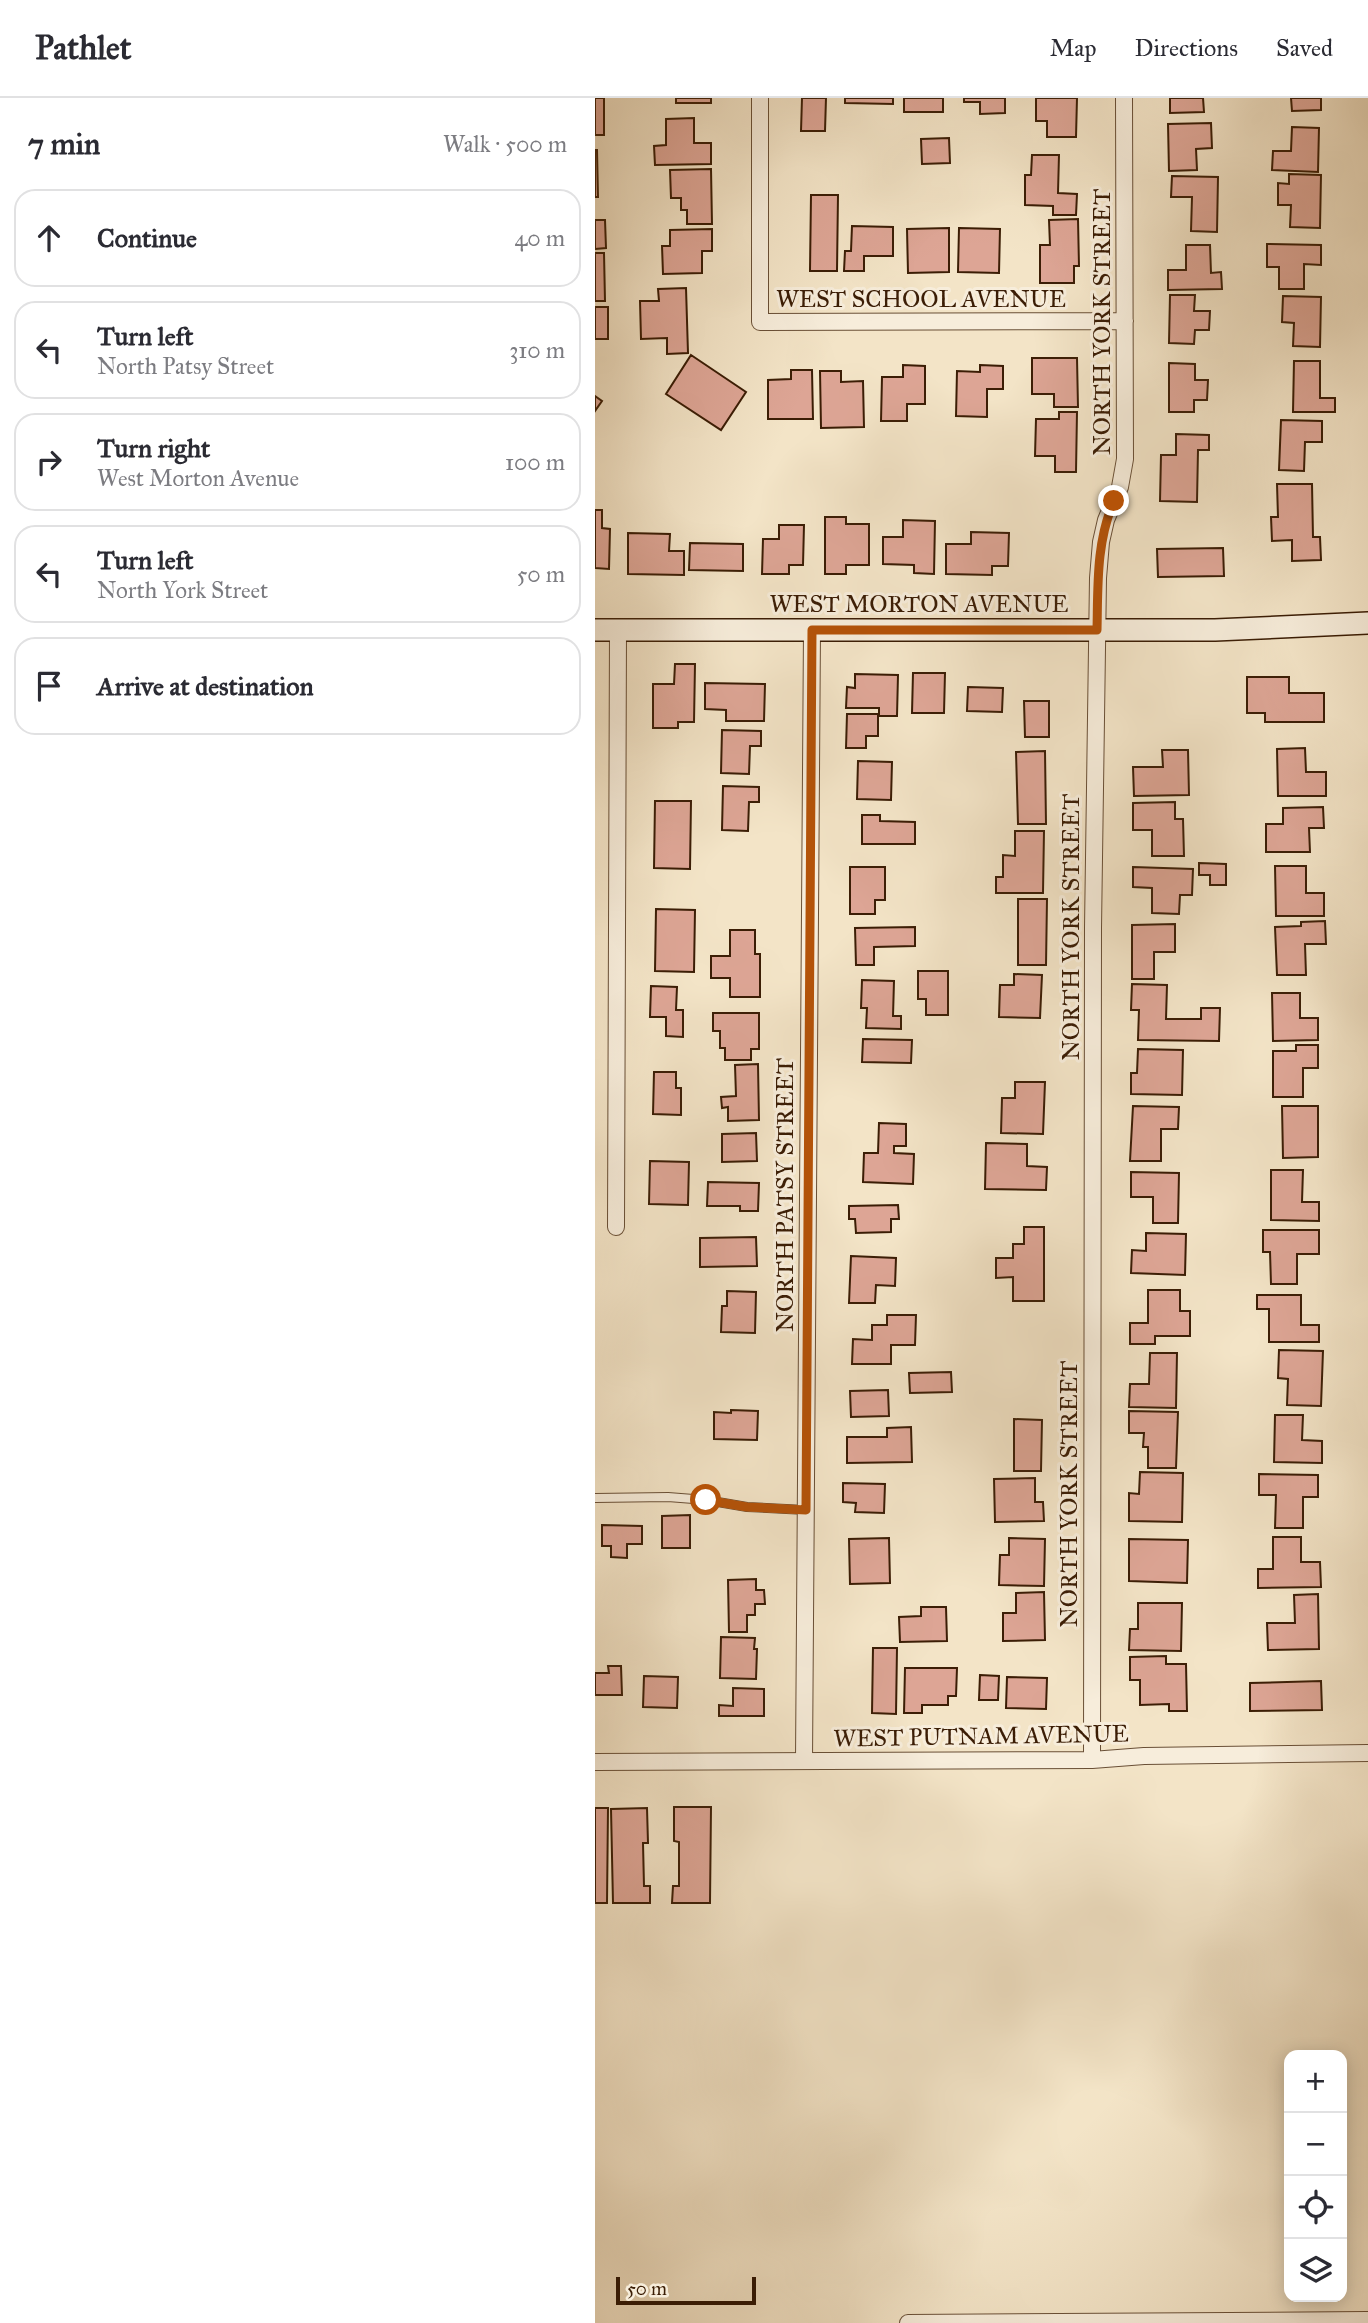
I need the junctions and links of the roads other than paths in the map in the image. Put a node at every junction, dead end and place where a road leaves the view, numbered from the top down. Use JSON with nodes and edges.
{"nodes":[{"id":1,"x":760,"y":98,"type":"edge"},
{"id":2,"x":1124,"y":98,"type":"edge"},
{"id":3,"x":1125,"y":321,"type":"junction"},
{"id":4,"x":1368,"y":623,"type":"edge"},
{"id":5,"x":595,"y":630,"type":"edge"},
{"id":6,"x":618,"y":630,"type":"junction"},
{"id":7,"x":812,"y":630,"type":"junction"},
{"id":8,"x":1097,"y":630,"type":"junction"},
{"id":9,"x":617,"y":1227,"type":"dead end"},
{"id":10,"x":595,"y":1498,"type":"edge"},
{"id":11,"x":806,"y":1510,"type":"junction"},
{"id":12,"x":1368,"y":1753,"type":"edge"},
{"id":13,"x":1092,"y":1760,"type":"junction"},
{"id":14,"x":804,"y":1761,"type":"junction"},
{"id":15,"x":595,"y":1762,"type":"edge"},
{"id":16,"x":1368,"y":2320,"type":"edge"},
{"id":17,"x":908,"y":2323,"type":"edge"},
{"id":18,"x":1089,"y":2323,"type":"edge"}],
"edges":[{"from":1,"to":3,"type":"street","name":"WEST SCHOOL AVENUE"},
{"from":2,"to":3,"type":"street","name":"NORTH YORK STREET"},
{"from":3,"to":8,"type":"street","name":"NORTH YORK STREET"},
{"from":4,"to":8,"type":"main road","name":"WEST MORTON AVENUE"},
{"from":5,"to":6,"type":"main road","name":"WEST MORTON AVENUE"},
{"from":6,"to":7,"type":"main road","name":"WEST MORTON AVENUE"},
{"from":6,"to":9,"type":"street"},
{"from":7,"to":8,"type":"main road","name":"WEST MORTON AVENUE"},
{"from":7,"to":11,"type":"street","name":"NORTH PATSY STREET"},
{"from":8,"to":13,"type":"street","name":"NORTH YORK STREET"},
{"from":10,"to":11,"type":"lane"},
{"from":11,"to":14,"type":"street","name":"NORTH PATSY STREET"},
{"from":12,"to":13,"type":"street","name":"WEST PUTNAM AVENUE"},
{"from":13,"to":14,"type":"street","name":"WEST PUTNAM AVENUE"},
{"from":14,"to":15,"type":"street","name":"WEST PUTNAM AVENUE"},
{"from":16,"to":18,"type":"street"},
{"from":17,"to":18,"type":"street"}]}
